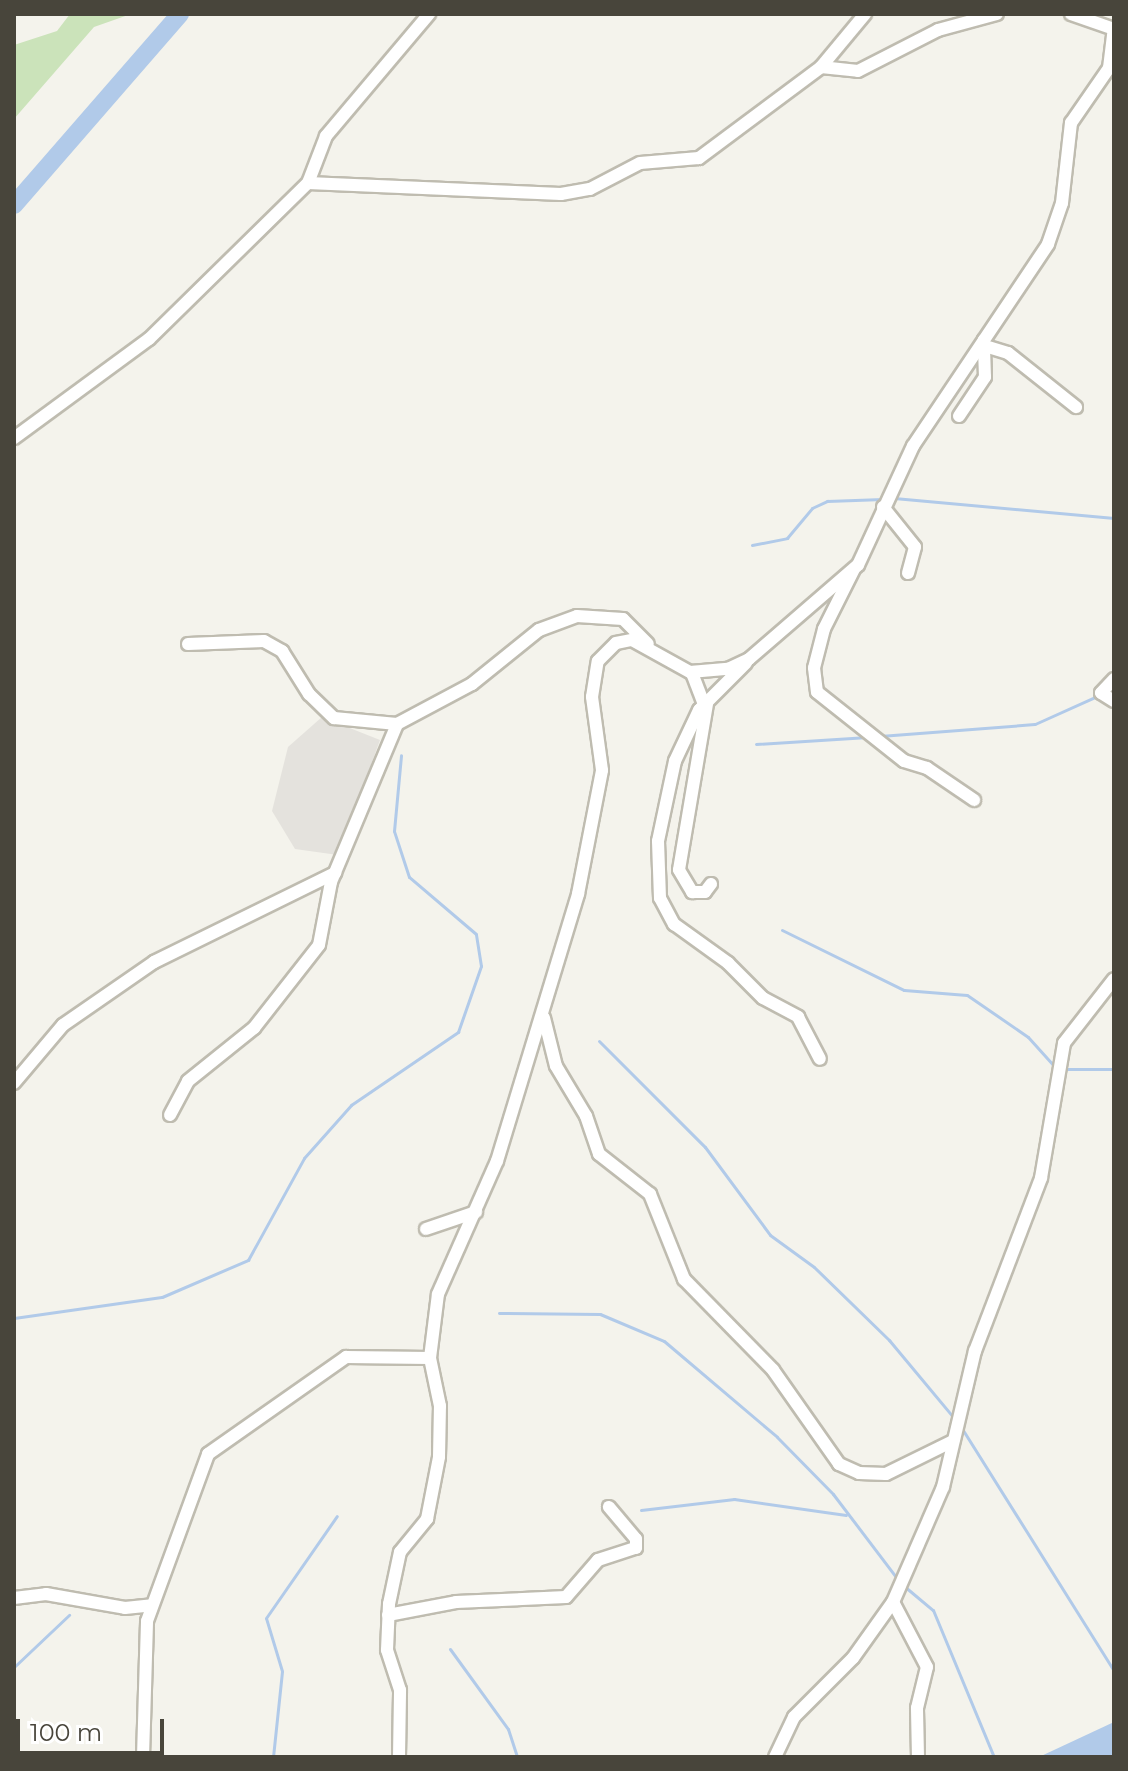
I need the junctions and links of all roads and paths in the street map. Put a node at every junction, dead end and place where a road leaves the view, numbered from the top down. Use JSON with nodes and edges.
{"nodes":[{"id":1,"x":429,"y":14,"type":"edge"},
{"id":2,"x":865,"y":14,"type":"edge"},
{"id":3,"x":997,"y":14,"type":"edge"},
{"id":4,"x":1071,"y":14,"type":"edge"},
{"id":5,"x":1114,"y":30,"type":"edge"},
{"id":6,"x":1114,"y":54,"type":"edge"},
{"id":7,"x":821,"y":67,"type":"junction"},
{"id":8,"x":308,"y":183,"type":"junction"},
{"id":9,"x":984,"y":343,"type":"junction"},
{"id":10,"x":1076,"y":407,"type":"dead end"},
{"id":11,"x":959,"y":416,"type":"dead end"},
{"id":12,"x":14,"y":438,"type":"edge"},
{"id":13,"x":883,"y":507,"type":"junction"},
{"id":14,"x":855,"y":568,"type":"junction"},
{"id":15,"x":908,"y":573,"type":"dead end"},
{"id":16,"x":188,"y":644,"type":"dead end"},
{"id":17,"x":648,"y":644,"type":"junction"},
{"id":18,"x":749,"y":659,"type":"junction"},
{"id":19,"x":692,"y":673,"type":"junction"},
{"id":20,"x":1114,"y":679,"type":"edge"},
{"id":21,"x":1114,"y":701,"type":"edge"},
{"id":22,"x":706,"y":703,"type":"junction"},
{"id":23,"x":397,"y":724,"type":"junction"},
{"id":24,"x":974,"y":800,"type":"dead end"},
{"id":25,"x":335,"y":873,"type":"junction"},
{"id":26,"x":711,"y":884,"type":"dead end"},
{"id":27,"x":1114,"y":979,"type":"edge"},
{"id":28,"x":544,"y":1018,"type":"junction"},
{"id":29,"x":820,"y":1059,"type":"dead end"},
{"id":30,"x":14,"y":1083,"type":"edge"},
{"id":31,"x":170,"y":1115,"type":"dead end"},
{"id":32,"x":476,"y":1212,"type":"junction"},
{"id":33,"x":426,"y":1229,"type":"dead end"},
{"id":34,"x":430,"y":1358,"type":"junction"},
{"id":35,"x":953,"y":1441,"type":"junction"},
{"id":36,"x":609,"y":1507,"type":"dead end"},
{"id":37,"x":14,"y":1598,"type":"edge"},
{"id":38,"x":893,"y":1602,"type":"junction"},
{"id":39,"x":152,"y":1605,"type":"junction"},
{"id":40,"x":388,"y":1615,"type":"junction"},
{"id":41,"x":143,"y":1757,"type":"edge"},
{"id":42,"x":399,"y":1757,"type":"edge"},
{"id":43,"x":775,"y":1757,"type":"edge"},
{"id":44,"x":918,"y":1757,"type":"edge"}],
"edges":[{"from":1,"to":8,"type":"street"},
{"from":2,"to":7,"type":"street"},
{"from":3,"to":7,"type":"street"},
{"from":4,"to":5,"type":"street"},
{"from":5,"to":6,"type":"street"},
{"from":6,"to":9,"type":"street"},
{"from":7,"to":8,"type":"street"},
{"from":8,"to":12,"type":"street"},
{"from":9,"to":10,"type":"street"},
{"from":9,"to":11,"type":"street"},
{"from":9,"to":13,"type":"street"},
{"from":13,"to":14,"type":"street"},
{"from":13,"to":15,"type":"street"},
{"from":14,"to":18,"type":"street"},
{"from":14,"to":24,"type":"street"},
{"from":16,"to":23,"type":"street"},
{"from":17,"to":19,"type":"street"},
{"from":17,"to":23,"type":"street"},
{"from":17,"to":28,"type":"street"},
{"from":18,"to":19,"type":"street"},
{"from":18,"to":22,"type":"street"},
{"from":19,"to":22,"type":"street"},
{"from":20,"to":21,"type":"street"},
{"from":22,"to":26,"type":"street"},
{"from":22,"to":29,"type":"street"},
{"from":23,"to":25,"type":"street"},
{"from":25,"to":30,"type":"street"},
{"from":25,"to":31,"type":"street"},
{"from":27,"to":35,"type":"street"},
{"from":28,"to":32,"type":"street"},
{"from":28,"to":35,"type":"street"},
{"from":32,"to":33,"type":"street"},
{"from":32,"to":34,"type":"street"},
{"from":34,"to":39,"type":"street"},
{"from":34,"to":40,"type":"street"},
{"from":35,"to":38,"type":"street"},
{"from":36,"to":40,"type":"street"},
{"from":37,"to":39,"type":"street"},
{"from":38,"to":43,"type":"street"},
{"from":38,"to":44,"type":"street"},
{"from":39,"to":41,"type":"street"},
{"from":40,"to":42,"type":"street"}]}
